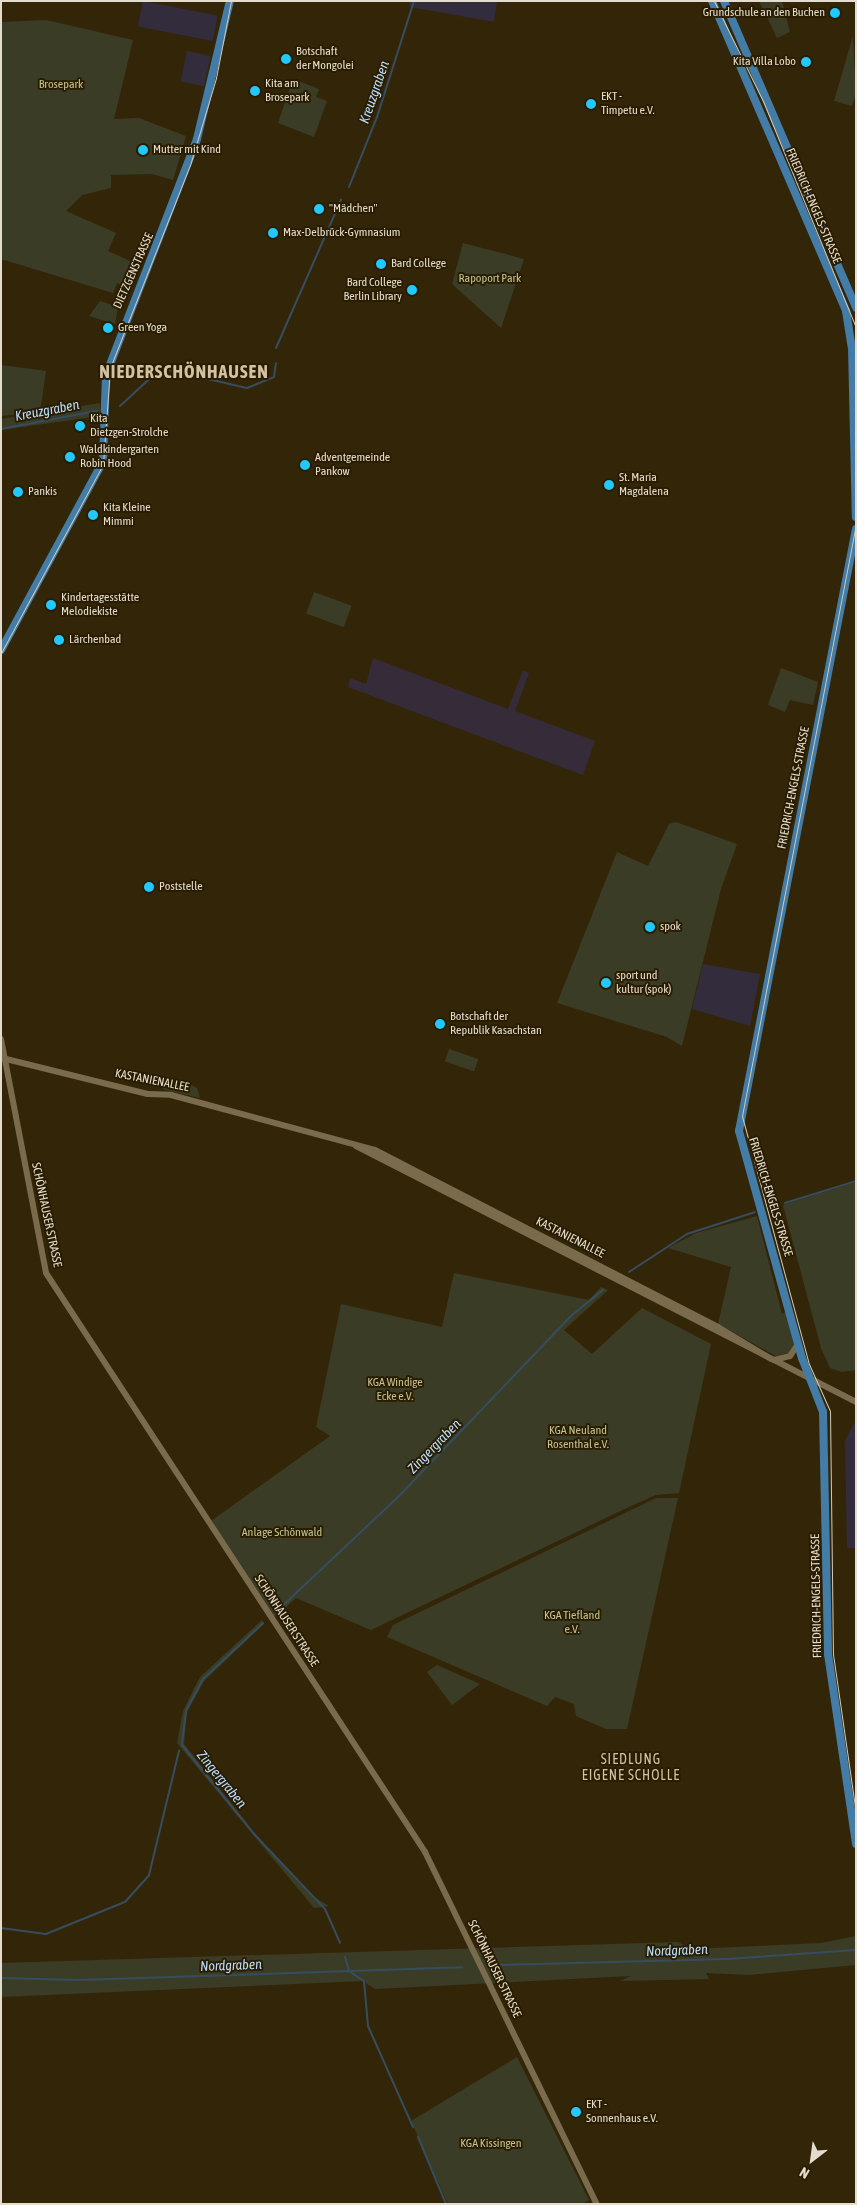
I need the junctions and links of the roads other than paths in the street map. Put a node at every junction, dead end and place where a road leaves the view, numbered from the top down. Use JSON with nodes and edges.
{"nodes":[{"id":1,"x":230,"y":1,"type":"edge"},
{"id":2,"x":712,"y":1,"type":"edge"},
{"id":3,"x":724,"y":1,"type":"edge"},
{"id":4,"x":856,"y":308,"type":"edge"},
{"id":5,"x":856,"y":517,"type":"edge"},
{"id":6,"x":856,"y":530,"type":"edge"},
{"id":7,"x":1,"y":650,"type":"edge"},
{"id":8,"x":1,"y":1039,"type":"edge"},
{"id":9,"x":3,"y":1058,"type":"edge"},
{"id":10,"x":798,"y":1344,"type":"junction"},
{"id":11,"x":772,"y":1360,"type":"junction"},
{"id":12,"x":811,"y":1379,"type":"junction"},
{"id":13,"x":856,"y":1402,"type":"edge"},
{"id":14,"x":856,"y":1844,"type":"edge"},
{"id":15,"x":597,"y":2204,"type":"edge"}],
"edges":[{"from":1,"to":7,"type":"main road","name":"DIETZGENSTRASSE"},
{"from":2,"to":5,"type":"main road","name":"FRIEDRICH-ENGELS-STRASSE"},
{"from":3,"to":4,"type":"main road","name":"FRIEDRICH-ENGELS-STRASSE"},
{"from":6,"to":10,"type":"main road","name":"FRIEDRICH-ENGELS-STRASSE"},
{"from":8,"to":9,"type":"street","name":"SCHÖNHAUSER STRASSE"},
{"from":9,"to":11,"type":"street","name":"KASTANIENALLEE"},
{"from":9,"to":15,"type":"street","name":"SCHÖNHAUSER STRASSE"},
{"from":10,"to":11,"type":"street"},
{"from":10,"to":12,"type":"main road","name":"FRIEDRICH-ENGELS-STRASSE"},
{"from":11,"to":12,"type":"street","name":"KASTANIENALLEE"},
{"from":12,"to":13,"type":"street","name":"KASTANIENALLEE"},
{"from":12,"to":14,"type":"main road","name":"FRIEDRICH-ENGELS-STRASSE"}]}
